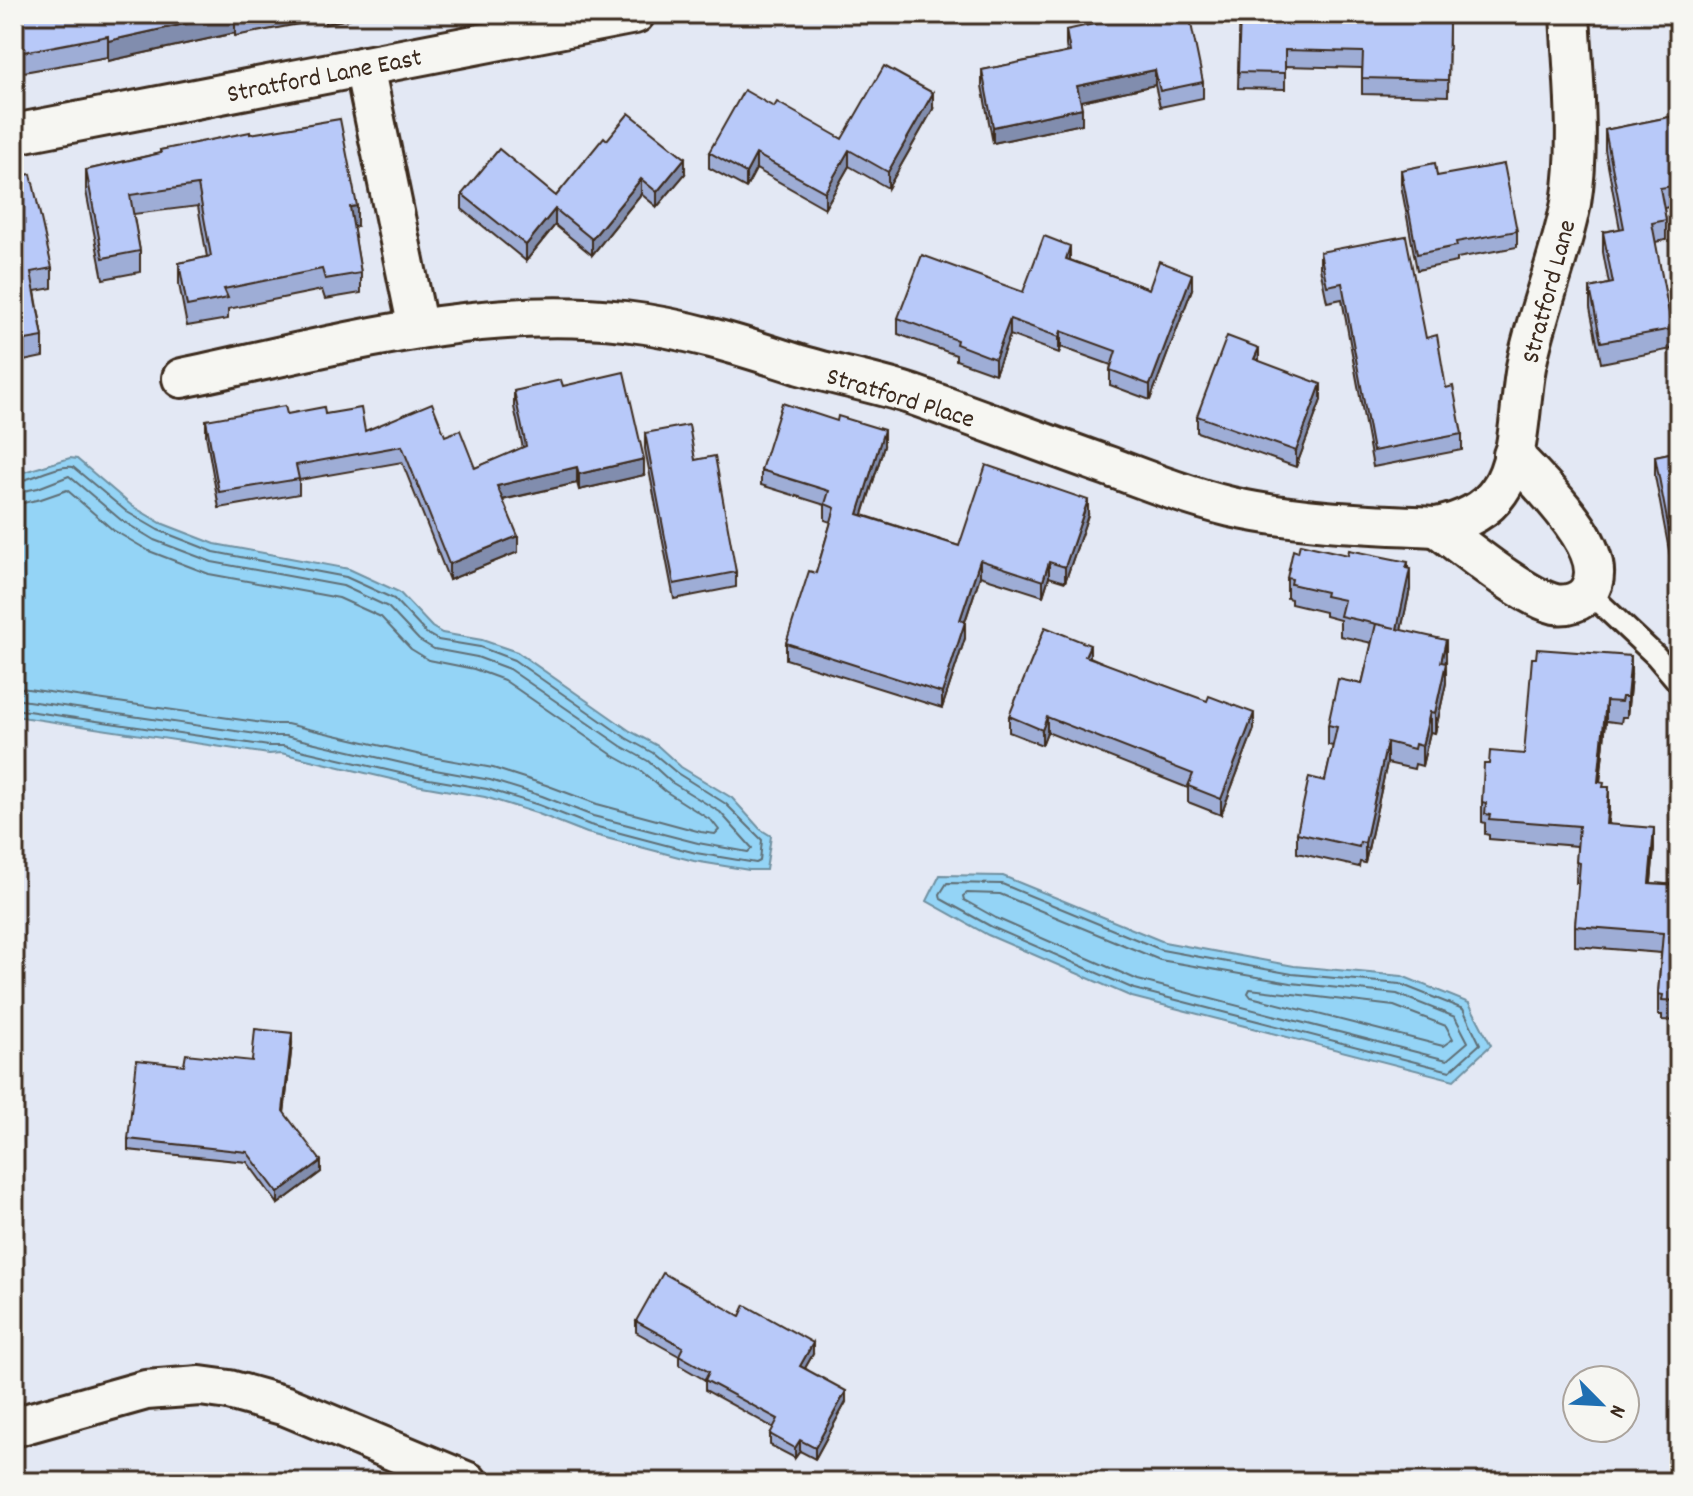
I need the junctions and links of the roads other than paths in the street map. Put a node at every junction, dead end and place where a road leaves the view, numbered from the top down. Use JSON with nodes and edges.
{"nodes":[{"id":1,"x":635,"y":14,"type":"edge"},
{"id":2,"x":1570,"y":14,"type":"edge"},
{"id":3,"x":364,"y":66,"type":"junction"},
{"id":4,"x":14,"y":134,"type":"edge"},
{"id":5,"x":418,"y":329,"type":"junction"},
{"id":6,"x":182,"y":378,"type":"dead end"},
{"id":7,"x":1513,"y":455,"type":"junction"},
{"id":8,"x":1437,"y":527,"type":"junction"},
{"id":9,"x":1588,"y":592,"type":"junction"},
{"id":10,"x":1679,"y":683,"type":"edge"},
{"id":11,"x":14,"y":1427,"type":"edge"},
{"id":12,"x":467,"y":1482,"type":"edge"}],
"edges":[{"from":1,"to":3,"type":"street","name":"Stratford Lane East"},
{"from":2,"to":7,"type":"street","name":"Stratford Lane"},
{"from":3,"to":4,"type":"street","name":"Stratford Lane East"},
{"from":3,"to":5,"type":"street"},
{"from":5,"to":6,"type":"street","name":"Stratford Place"},
{"from":5,"to":8,"type":"street","name":"Stratford Place"},
{"from":7,"to":8,"type":"street","name":"Stratford Lane"},
{"from":7,"to":9,"type":"street"},
{"from":8,"to":9,"type":"street"},
{"from":9,"to":10,"type":"lane"},
{"from":11,"to":12,"type":"street"}]}
